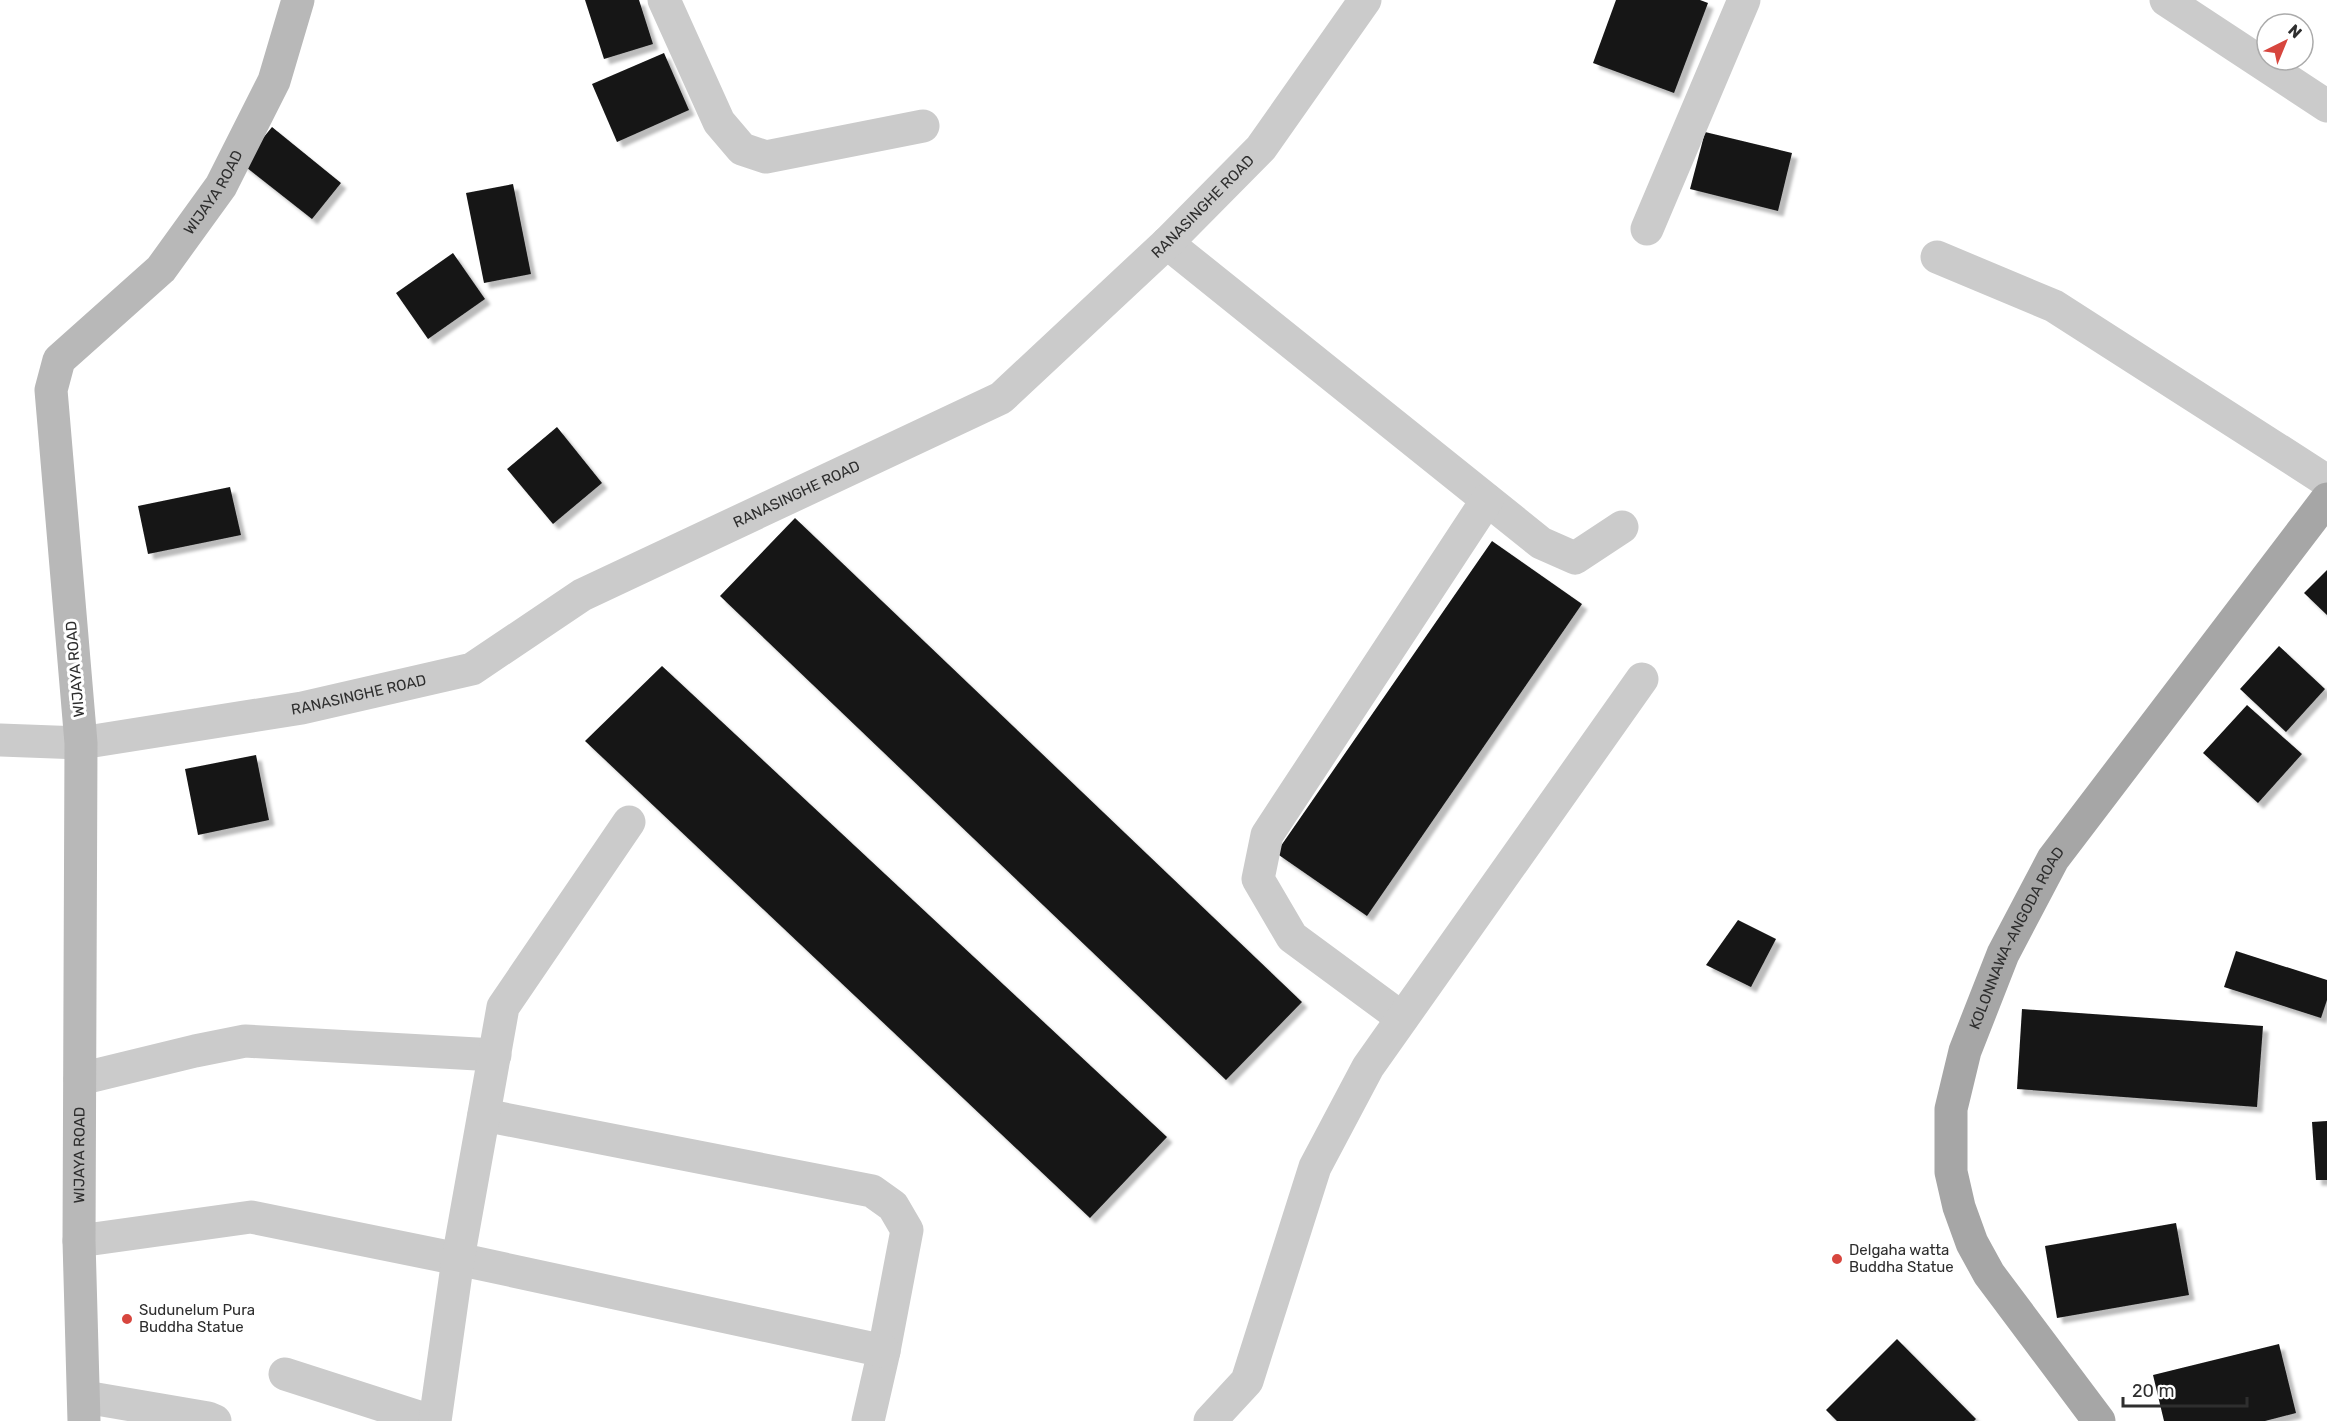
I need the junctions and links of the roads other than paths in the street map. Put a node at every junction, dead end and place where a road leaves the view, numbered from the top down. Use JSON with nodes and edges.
{"nodes":[{"id":1,"x":298,"y":0,"type":"edge"},
{"id":2,"x":664,"y":0,"type":"edge"},
{"id":3,"x":1365,"y":0,"type":"edge"},
{"id":4,"x":1744,"y":0,"type":"edge"},
{"id":5,"x":2166,"y":0,"type":"edge"},
{"id":6,"x":2327,"y":106,"type":"edge"},
{"id":7,"x":923,"y":126,"type":"dead end"},
{"id":8,"x":1647,"y":230,"type":"dead end"},
{"id":9,"x":1167,"y":243,"type":"junction"},
{"id":10,"x":1937,"y":257,"type":"dead end"},
{"id":11,"x":2327,"y":481,"type":"edge"},
{"id":12,"x":2327,"y":499,"type":"edge"},
{"id":13,"x":1487,"y":500,"type":"junction"},
{"id":14,"x":1622,"y":527,"type":"dead end"},
{"id":15,"x":1642,"y":679,"type":"dead end"},
{"id":16,"x":0,"y":740,"type":"edge"},
{"id":17,"x":81,"y":743,"type":"junction"},
{"id":18,"x":629,"y":822,"type":"dead end"},
{"id":19,"x":1402,"y":1018,"type":"junction"},
{"id":20,"x":495,"y":1054,"type":"junction"},
{"id":21,"x":80,"y":1079,"type":"junction"},
{"id":22,"x":484,"y":1115,"type":"junction"},
{"id":23,"x":79,"y":1241,"type":"junction"},
{"id":24,"x":458,"y":1259,"type":"junction"},
{"id":25,"x":884,"y":1351,"type":"junction"},
{"id":26,"x":285,"y":1374,"type":"dead end"},
{"id":27,"x":85,"y":1409,"type":"edge"},
{"id":28,"x":215,"y":1421,"type":"edge"},
{"id":29,"x":433,"y":1421,"type":"edge"},
{"id":30,"x":868,"y":1421,"type":"edge"},
{"id":31,"x":1210,"y":1421,"type":"edge"},
{"id":32,"x":2099,"y":1421,"type":"edge"}],
"edges":[{"from":1,"to":17,"type":"street","name":"WIJAYA ROAD"},
{"from":2,"to":7,"type":"street"},
{"from":3,"to":9,"type":"street","name":"RANASINGHE ROAD"},
{"from":4,"to":8,"type":"street"},
{"from":5,"to":6,"type":"street"},
{"from":9,"to":13,"type":"street"},
{"from":9,"to":17,"type":"street","name":"RANASINGHE ROAD"},
{"from":10,"to":11,"type":"street"},
{"from":12,"to":32,"type":"main road","name":"KOLONNAWA-ANGODA ROAD"},
{"from":13,"to":14,"type":"street"},
{"from":13,"to":19,"type":"street"},
{"from":15,"to":19,"type":"street"},
{"from":16,"to":17,"type":"street","name":"RANASINGHE ROAD"},
{"from":17,"to":21,"type":"street","name":"WIJAYA ROAD"},
{"from":18,"to":20,"type":"street"},
{"from":19,"to":31,"type":"street"},
{"from":20,"to":21,"type":"street"},
{"from":20,"to":22,"type":"street"},
{"from":21,"to":23,"type":"street","name":"WIJAYA ROAD"},
{"from":22,"to":24,"type":"street"},
{"from":22,"to":25,"type":"street"},
{"from":23,"to":24,"type":"street"},
{"from":23,"to":27,"type":"street","name":"WIJAYA ROAD"},
{"from":24,"to":25,"type":"street"},
{"from":24,"to":29,"type":"street"},
{"from":25,"to":30,"type":"street"},
{"from":26,"to":29,"type":"street"},
{"from":27,"to":28,"type":"street"}]}
